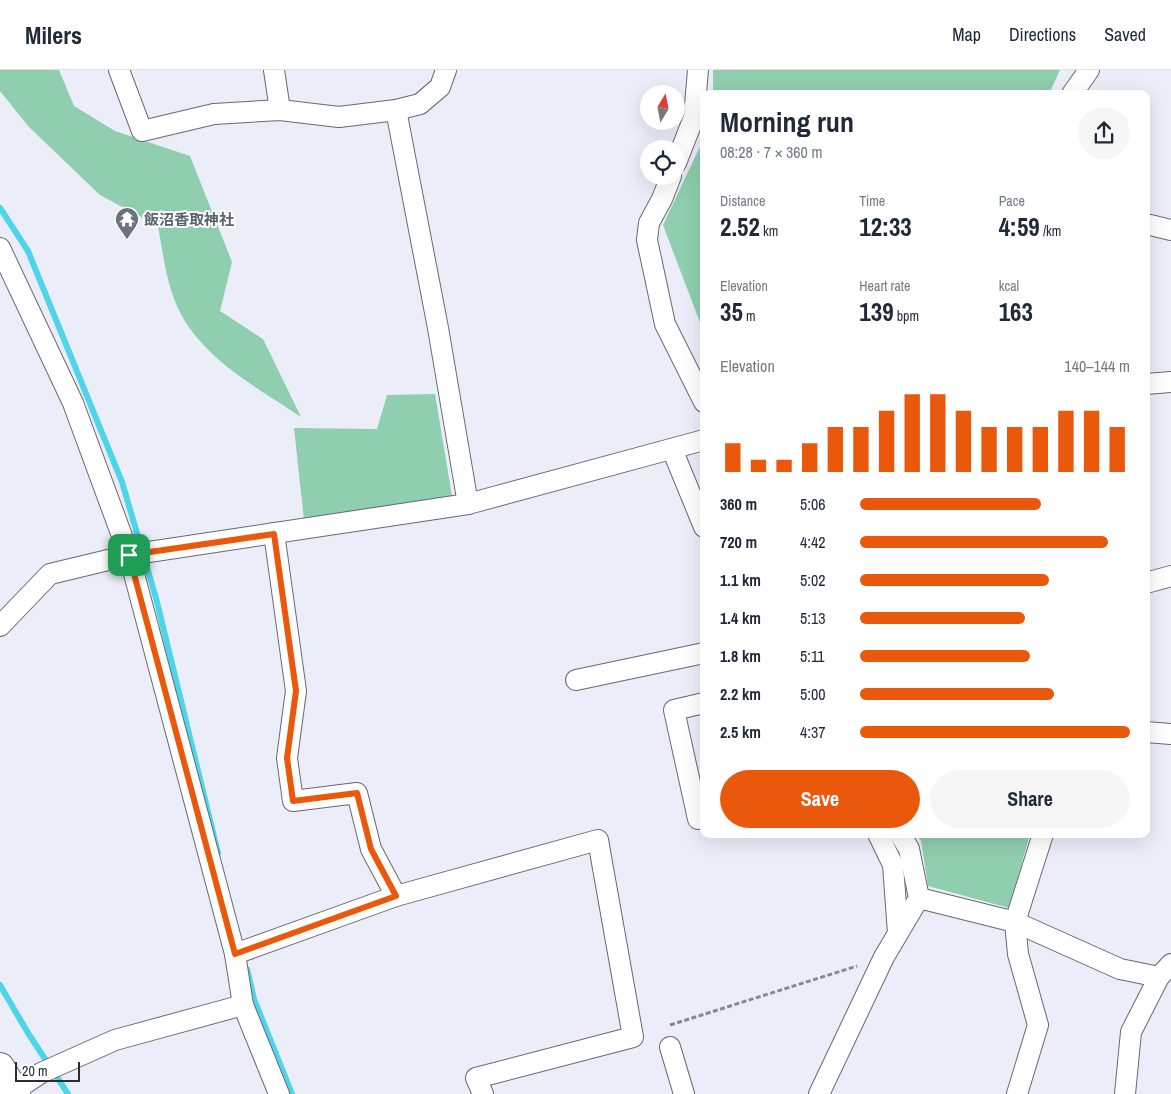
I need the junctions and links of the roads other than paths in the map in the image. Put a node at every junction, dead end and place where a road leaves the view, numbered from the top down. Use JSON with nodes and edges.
{"nodes":[{"id":1,"x":119,"y":70,"type":"edge"},
{"id":2,"x":274,"y":70,"type":"edge"},
{"id":3,"x":446,"y":70,"type":"edge"},
{"id":4,"x":698,"y":70,"type":"edge"},
{"id":5,"x":1089,"y":70,"type":"edge"},
{"id":6,"x":1075,"y":90,"type":"edge"},
{"id":7,"x":280,"y":110,"type":"junction"},
{"id":8,"x":396,"y":110,"type":"junction"},
{"id":9,"x":685,"y":140,"type":"edge"},
{"id":10,"x":667,"y":185,"type":"edge"},
{"id":11,"x":1150,"y":225,"type":"edge"},
{"id":12,"x":1171,"y":230,"type":"edge"},
{"id":13,"x":0,"y":248,"type":"edge"},
{"id":14,"x":1171,"y":382,"type":"edge"},
{"id":15,"x":1150,"y":384,"type":"edge"},
{"id":16,"x":700,"y":394,"type":"edge"},
{"id":17,"x":700,"y":441,"type":"edge"},
{"id":18,"x":672,"y":448,"type":"junction"},
{"id":19,"x":468,"y":504,"type":"junction"},
{"id":20,"x":700,"y":517,"type":"edge"},
{"id":21,"x":274,"y":534,"type":"junction"},
{"id":22,"x":129,"y":555,"type":"junction"},
{"id":23,"x":1171,"y":576,"type":"edge"},
{"id":24,"x":1150,"y":582,"type":"edge"},
{"id":25,"x":0,"y":626,"type":"edge"},
{"id":26,"x":700,"y":654,"type":"edge"},
{"id":27,"x":576,"y":680,"type":"dead end"},
{"id":28,"x":700,"y":704,"type":"edge"},
{"id":29,"x":1150,"y":732,"type":"edge"},
{"id":30,"x":1171,"y":734,"type":"edge"},
{"id":31,"x":700,"y":819,"type":"edge"},
{"id":32,"x":880,"y":838,"type":"edge"},
{"id":33,"x":902,"y":838,"type":"edge"},
{"id":34,"x":1042,"y":838,"type":"edge"},
{"id":35,"x":396,"y":896,"type":"junction"},
{"id":36,"x":919,"y":898,"type":"junction"},
{"id":37,"x":1015,"y":922,"type":"junction"},
{"id":38,"x":898,"y":933,"type":"junction"},
{"id":39,"x":235,"y":954,"type":"junction"},
{"id":40,"x":1165,"y":971,"type":"edge"},
{"id":41,"x":243,"y":1005,"type":"junction"},
{"id":42,"x":670,"y":1047,"type":"dead end"},
{"id":43,"x":0,"y":1067,"type":"edge"},
{"id":44,"x":15,"y":1092,"type":"edge"},
{"id":45,"x":279,"y":1094,"type":"edge"},
{"id":46,"x":483,"y":1094,"type":"edge"},
{"id":47,"x":684,"y":1094,"type":"edge"},
{"id":48,"x":819,"y":1094,"type":"edge"},
{"id":49,"x":1017,"y":1094,"type":"edge"},
{"id":50,"x":1125,"y":1094,"type":"edge"}],
"edges":[{"from":1,"to":7,"type":"street"},
{"from":2,"to":7,"type":"street"},
{"from":3,"to":8,"type":"street"},
{"from":4,"to":9,"type":"street"},
{"from":5,"to":6,"type":"street"},
{"from":7,"to":8,"type":"street"},
{"from":8,"to":19,"type":"street"},
{"from":10,"to":16,"type":"street"},
{"from":11,"to":12,"type":"street"},
{"from":13,"to":22,"type":"street"},
{"from":14,"to":15,"type":"street"},
{"from":17,"to":18,"type":"street"},
{"from":18,"to":19,"type":"street"},
{"from":18,"to":20,"type":"street"},
{"from":19,"to":21,"type":"street"},
{"from":21,"to":22,"type":"street"},
{"from":21,"to":35,"type":"street"},
{"from":22,"to":25,"type":"street"},
{"from":22,"to":39,"type":"street"},
{"from":23,"to":24,"type":"street"},
{"from":26,"to":27,"type":"street"},
{"from":28,"to":31,"type":"street"},
{"from":29,"to":30,"type":"street"},
{"from":32,"to":38,"type":"street"},
{"from":33,"to":36,"type":"street"},
{"from":34,"to":37,"type":"street"},
{"from":35,"to":39,"type":"street"},
{"from":35,"to":46,"type":"street"},
{"from":36,"to":37,"type":"street"},
{"from":36,"to":38,"type":"street"},
{"from":37,"to":40,"type":"street"},
{"from":37,"to":49,"type":"street"},
{"from":38,"to":48,"type":"street"},
{"from":39,"to":41,"type":"street"},
{"from":40,"to":50,"type":"street"},
{"from":41,"to":44,"type":"street"},
{"from":41,"to":45,"type":"street"},
{"from":42,"to":47,"type":"street"},
{"from":43,"to":44,"type":"main road"}]}
